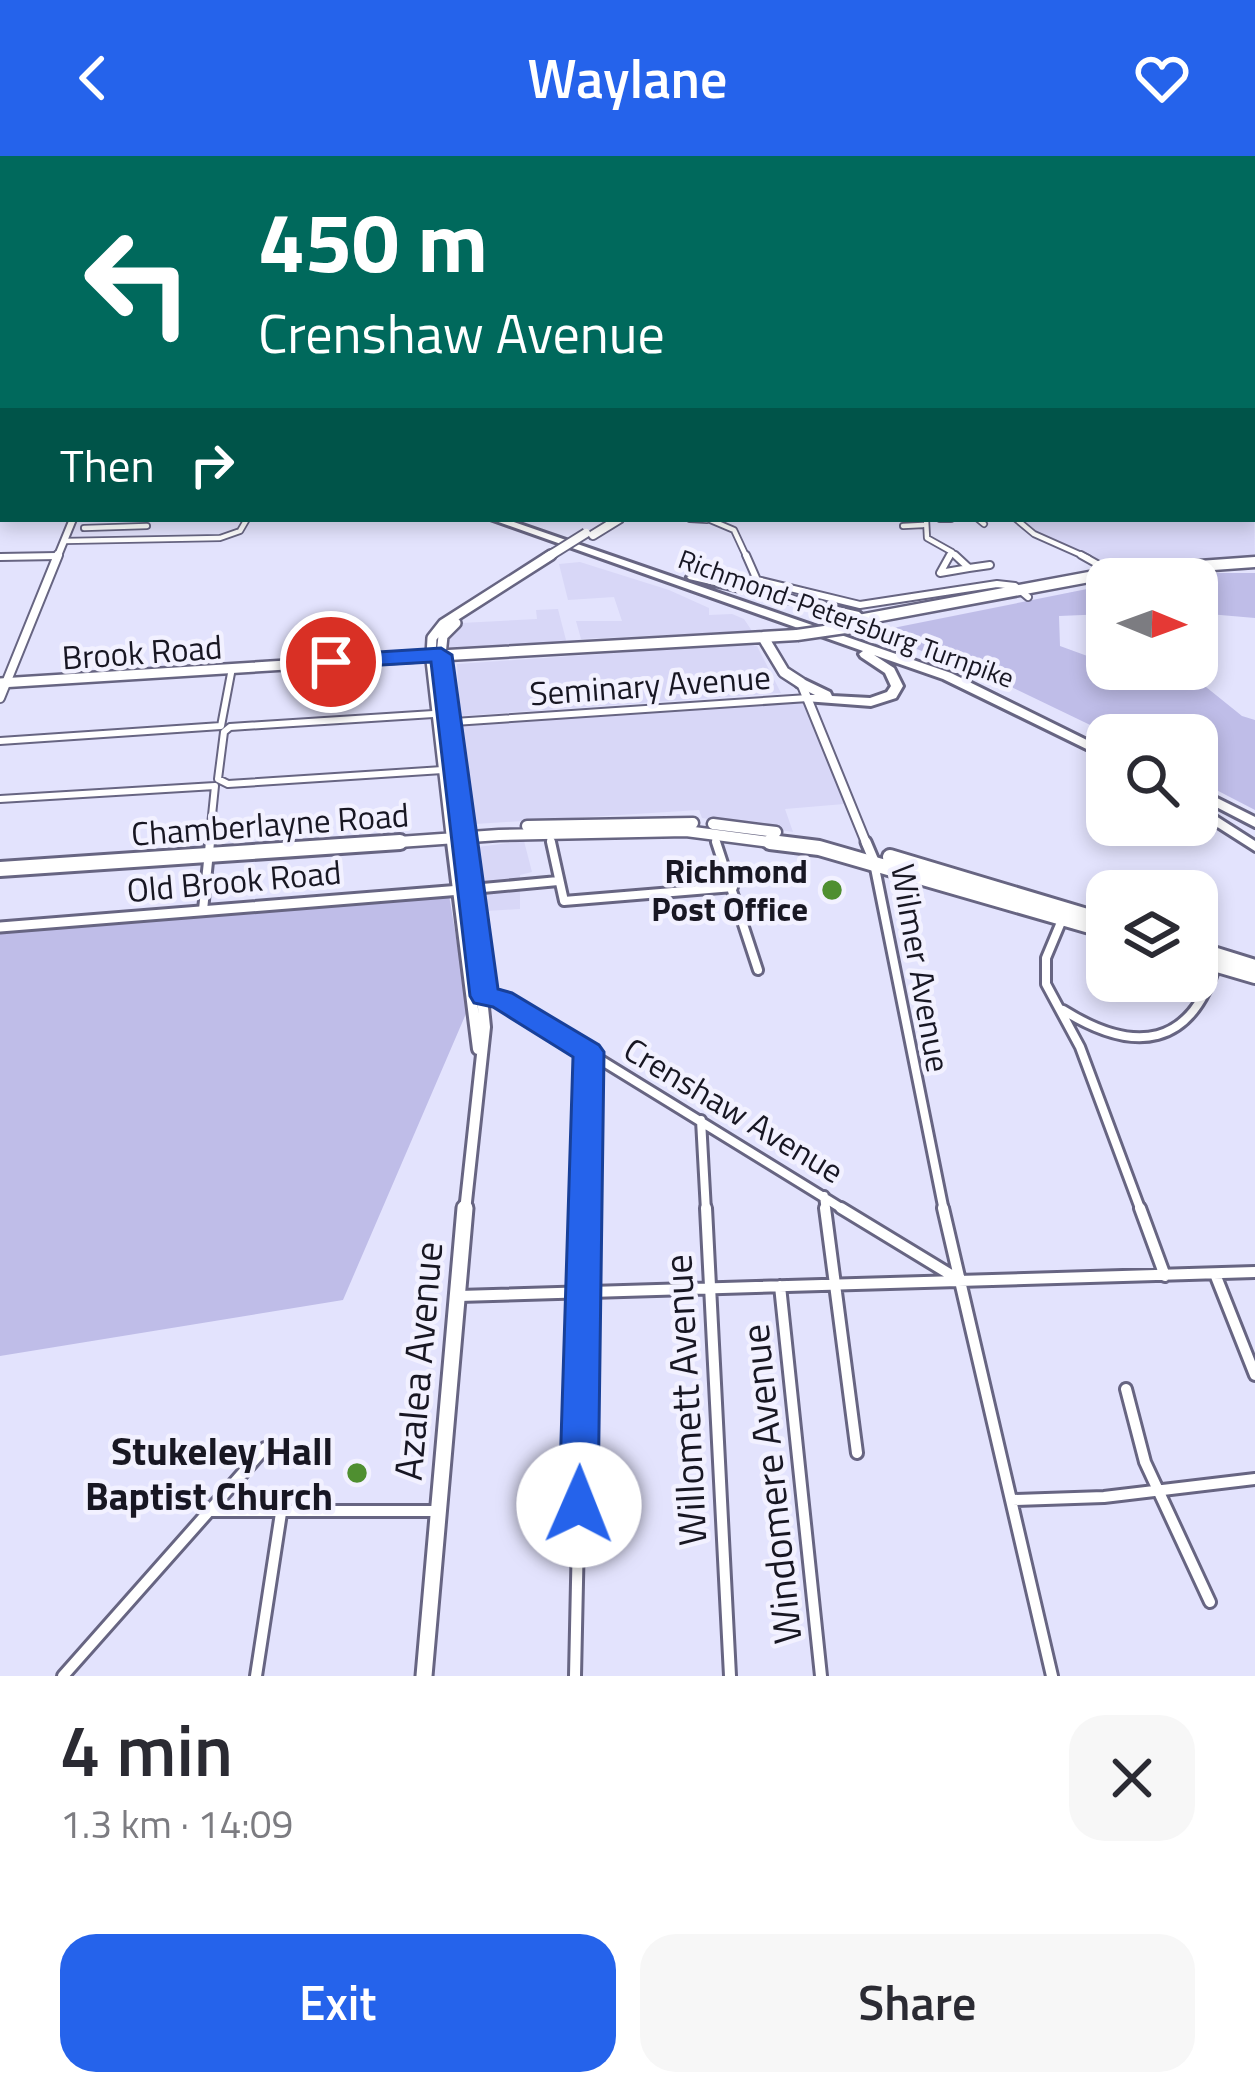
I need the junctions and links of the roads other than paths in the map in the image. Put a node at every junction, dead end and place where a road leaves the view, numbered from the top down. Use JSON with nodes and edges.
{"nodes":[{"id":1,"x":73,"y":522,"type":"edge"},
{"id":2,"x":148,"y":522,"type":"edge"},
{"id":3,"x":245,"y":522,"type":"edge"},
{"id":4,"x":504,"y":522,"type":"edge"},
{"id":5,"x":526,"y":522,"type":"edge"},
{"id":6,"x":604,"y":522,"type":"edge"},
{"id":7,"x":613,"y":522,"type":"edge"},
{"id":8,"x":713,"y":522,"type":"edge"},
{"id":9,"x":925,"y":522,"type":"edge"},
{"id":10,"x":1019,"y":522,"type":"edge"},
{"id":11,"x":903,"y":526,"type":"dead end"},
{"id":12,"x":84,"y":528,"type":"dead end"},
{"id":13,"x":590,"y":534,"type":"junction"},
{"id":14,"x":142,"y":541,"type":"junction"},
{"id":15,"x":64,"y":542,"type":"junction"},
{"id":16,"x":952,"y":552,"type":"junction"},
{"id":17,"x":58,"y":556,"type":"junction"},
{"id":18,"x":0,"y":557,"type":"edge"},
{"id":19,"x":1096,"y":558,"type":"edge"},
{"id":20,"x":989,"y":565,"type":"dead end"},
{"id":21,"x":1255,"y":566,"type":"edge"},
{"id":22,"x":656,"y":567,"type":"junction"},
{"id":23,"x":969,"y":568,"type":"junction"},
{"id":24,"x":1218,"y":569,"type":"edge"},
{"id":25,"x":940,"y":573,"type":"junction"},
{"id":26,"x":1086,"y":582,"type":"edge"},
{"id":27,"x":944,"y":584,"type":"dead end"},
{"id":28,"x":1086,"y":585,"type":"edge"},
{"id":29,"x":1024,"y":593,"type":"junction"},
{"id":30,"x":860,"y":624,"type":"junction"},
{"id":31,"x":826,"y":633,"type":"junction"},
{"id":32,"x":796,"y":635,"type":"junction"},
{"id":33,"x":763,"y":637,"type":"junction"},
{"id":34,"x":436,"y":658,"type":"junction"},
{"id":35,"x":776,"y":661,"type":"junction"},
{"id":36,"x":231,"y":671,"type":"junction"},
{"id":37,"x":795,"y":680,"type":"junction"},
{"id":38,"x":2,"y":688,"type":"edge"},
{"id":39,"x":809,"y":698,"type":"junction"},
{"id":40,"x":834,"y":698,"type":"junction"},
{"id":41,"x":444,"y":718,"type":"junction"},
{"id":42,"x":225,"y":727,"type":"junction"},
{"id":43,"x":1086,"y":734,"type":"edge"},
{"id":44,"x":0,"y":741,"type":"edge"},
{"id":45,"x":1086,"y":744,"type":"edge"},
{"id":46,"x":451,"y":769,"type":"junction"},
{"id":47,"x":218,"y":784,"type":"junction"},
{"id":48,"x":0,"y":799,"type":"edge"},
{"id":49,"x":1218,"y":804,"type":"edge"},
{"id":50,"x":1218,"y":817,"type":"edge"},
{"id":51,"x":1218,"y":821,"type":"edge"},
{"id":52,"x":1255,"y":824,"type":"edge"},
{"id":53,"x":549,"y":832,"type":"junction"},
{"id":54,"x":714,"y":832,"type":"junction"},
{"id":55,"x":458,"y":835,"type":"junction"},
{"id":56,"x":1255,"y":836,"type":"edge"},
{"id":57,"x":1255,"y":847,"type":"edge"},
{"id":58,"x":210,"y":852,"type":"junction"},
{"id":59,"x":873,"y":857,"type":"junction"},
{"id":60,"x":0,"y":866,"type":"edge"},
{"id":61,"x":558,"y":880,"type":"junction"},
{"id":62,"x":733,"y":887,"type":"junction"},
{"id":63,"x":472,"y":889,"type":"junction"},
{"id":64,"x":457,"y":890,"type":"junction"},
{"id":65,"x":202,"y":910,"type":"junction"},
{"id":66,"x":1064,"y":914,"type":"junction"},
{"id":67,"x":1086,"y":918,"type":"edge"},
{"id":68,"x":1086,"y":923,"type":"edge"},
{"id":69,"x":0,"y":927,"type":"edge"},
{"id":70,"x":1218,"y":960,"type":"edge"},
{"id":71,"x":1218,"y":960,"type":"edge"},
{"id":72,"x":1255,"y":967,"type":"edge"},
{"id":73,"x":758,"y":970,"type":"dead end"},
{"id":74,"x":1255,"y":976,"type":"edge"},
{"id":75,"x":479,"y":996,"type":"junction"},
{"id":76,"x":1202,"y":1002,"type":"edge"},
{"id":77,"x":1057,"y":1005,"type":"junction"},
{"id":78,"x":1096,"y":1029,"type":"junction"},
{"id":79,"x":1076,"y":1040,"type":"junction"},
{"id":80,"x":589,"y":1052,"type":"junction"},
{"id":81,"x":700,"y":1120,"type":"junction"},
{"id":82,"x":824,"y":1196,"type":"junction"},
{"id":83,"x":955,"y":1256,"type":"junction"},
{"id":84,"x":940,"y":1267,"type":"junction"},
{"id":85,"x":1255,"y":1272,"type":"edge"},
{"id":86,"x":1215,"y":1274,"type":"junction"},
{"id":87,"x":1165,"y":1276,"type":"junction"},
{"id":88,"x":963,"y":1282,"type":"junction"},
{"id":89,"x":835,"y":1283,"type":"junction"},
{"id":90,"x":781,"y":1286,"type":"junction"},
{"id":91,"x":709,"y":1288,"type":"junction"},
{"id":92,"x":583,"y":1292,"type":"junction"},
{"id":93,"x":458,"y":1296,"type":"junction"},
{"id":94,"x":1255,"y":1375,"type":"edge"},
{"id":95,"x":1126,"y":1389,"type":"dead end"},
{"id":96,"x":265,"y":1448,"type":"dead end"},
{"id":97,"x":857,"y":1453,"type":"dead end"},
{"id":98,"x":1255,"y":1478,"type":"edge"},
{"id":99,"x":1158,"y":1491,"type":"junction"},
{"id":100,"x":1013,"y":1500,"type":"junction"},
{"id":101,"x":210,"y":1511,"type":"junction"},
{"id":102,"x":438,"y":1511,"type":"junction"},
{"id":103,"x":281,"y":1513,"type":"junction"},
{"id":104,"x":1210,"y":1602,"type":"dead end"},
{"id":105,"x":63,"y":1676,"type":"edge"},
{"id":106,"x":256,"y":1676,"type":"edge"},
{"id":107,"x":424,"y":1676,"type":"edge"},
{"id":108,"x":575,"y":1676,"type":"edge"},
{"id":109,"x":730,"y":1676,"type":"edge"},
{"id":110,"x":821,"y":1676,"type":"edge"},
{"id":111,"x":1052,"y":1676,"type":"edge"}],
"edges":[{"from":1,"to":15,"type":"street"},
{"from":2,"to":12,"type":"street"},
{"from":2,"to":14,"type":"street"},
{"from":3,"to":14,"type":"street"},
{"from":4,"to":31,"type":"highway","name":"Richmond-Petersburg Turnpike"},
{"from":5,"to":22,"type":"highway","name":"Richmond-Petersburg Turnpike"},
{"from":6,"to":13,"type":"main road"},
{"from":7,"to":13,"type":"main road"},
{"from":8,"to":29,"type":"street"},
{"from":9,"to":11,"type":"street"},
{"from":9,"to":16,"type":"street"},
{"from":10,"to":19,"type":"street"},
{"from":13,"to":34,"type":"main road","bridge":true},
{"from":14,"to":15,"type":"street"},
{"from":15,"to":17,"type":"street"},
{"from":16,"to":23,"type":"street"},
{"from":16,"to":25,"type":"street"},
{"from":17,"to":18,"type":"street"},
{"from":17,"to":38,"type":"street"},
{"from":20,"to":23,"type":"street"},
{"from":21,"to":24,"type":"main road","name":"Brook Road"},
{"from":22,"to":30,"type":"highway"},
{"from":22,"to":43,"type":"highway","name":"Richmond-Petersburg Turnpike"},
{"from":23,"to":25,"type":"street"},
{"from":25,"to":27,"type":"street"},
{"from":26,"to":29,"type":"main road","name":"Brook Road"},
{"from":28,"to":29,"type":"main road","name":"Brook Road"},
{"from":29,"to":30,"type":"main road","name":"Brook Road"},
{"from":29,"to":30,"type":"main road","name":"Brook Road"},
{"from":30,"to":32,"type":"main road","bridge":true},
{"from":30,"to":32,"type":"main road","name":"Brook Road","bridge":true},
{"from":31,"to":40,"type":"highway"},
{"from":31,"to":45,"type":"highway","name":"Richmond-Petersburg Turnpike"},
{"from":32,"to":33,"type":"main road","name":"Brook Road"},
{"from":32,"to":35,"type":"main road"},
{"from":33,"to":34,"type":"main road","name":"Brook Road"},
{"from":33,"to":35,"type":"main road","name":"Wilmer Avenue"},
{"from":34,"to":36,"type":"main road","name":"Brook Road"},
{"from":34,"to":41,"type":"main road","name":"Azalea Avenue"},
{"from":35,"to":37,"type":"main road","name":"Wilmer Avenue"},
{"from":36,"to":38,"type":"main road","name":"Brook Road"},
{"from":36,"to":42,"type":"street"},
{"from":37,"to":39,"type":"street","name":"Wilmer Avenue"},
{"from":37,"to":40,"type":"highway"},
{"from":39,"to":40,"type":"highway"},
{"from":39,"to":41,"type":"street","name":"Seminary Avenue"},
{"from":39,"to":59,"type":"street","name":"Wilmer Avenue"},
{"from":41,"to":42,"type":"street","name":"Seminary Avenue"},
{"from":41,"to":46,"type":"main road","name":"Azalea Avenue"},
{"from":42,"to":44,"type":"street","name":"Seminary Avenue"},
{"from":42,"to":47,"type":"street"},
{"from":46,"to":47,"type":"street"},
{"from":46,"to":55,"type":"main road","name":"Azalea Avenue"},
{"from":47,"to":48,"type":"street"},
{"from":47,"to":58,"type":"street"},
{"from":49,"to":52,"type":"highway"},
{"from":50,"to":56,"type":"highway"},
{"from":51,"to":57,"type":"highway"},
{"from":53,"to":54,"type":"main road","name":"Chamberlayne Road"},
{"from":53,"to":55,"type":"main road","name":"Chamberlayne Road"},
{"from":53,"to":61,"type":"street"},
{"from":54,"to":59,"type":"main road","name":"Chamberlayne Road"},
{"from":54,"to":62,"type":"street"},
{"from":55,"to":58,"type":"main road","name":"Chamberlayne Road"},
{"from":55,"to":59,"type":"main road","name":"Chamberlayne Road"},
{"from":55,"to":63,"type":"main road","name":"Azalea Avenue"},
{"from":55,"to":64,"type":"main road","name":"Azalea Avenue"},
{"from":58,"to":60,"type":"main road","name":"Chamberlayne Road"},
{"from":58,"to":65,"type":"street"},
{"from":59,"to":66,"type":"main road","name":"Chamberlayne Road"},
{"from":59,"to":83,"type":"street","name":"Wilmer Avenue"},
{"from":61,"to":62,"type":"street"},
{"from":61,"to":63,"type":"street"},
{"from":62,"to":73,"type":"street"},
{"from":63,"to":64,"type":"street","name":"Old Brook Road"},
{"from":63,"to":75,"type":"main road","name":"Azalea Avenue"},
{"from":64,"to":65,"type":"street","name":"Old Brook Road"},
{"from":64,"to":75,"type":"main road","name":"Azalea Avenue"},
{"from":65,"to":69,"type":"street","name":"Old Brook Road"},
{"from":66,"to":67,"type":"main road","name":"Chamberlayne Road"},
{"from":66,"to":68,"type":"main road","name":"Chamberlayne Road"},
{"from":66,"to":77,"type":"street"},
{"from":70,"to":72,"type":"main road"},
{"from":71,"to":74,"type":"main road"},
{"from":75,"to":80,"type":"street","name":"Crenshaw Avenue"},
{"from":75,"to":93,"type":"main road","name":"Azalea Avenue"},
{"from":76,"to":78,"type":"street"},
{"from":77,"to":78,"type":"street"},
{"from":77,"to":79,"type":"street"},
{"from":78,"to":79,"type":"street"},
{"from":79,"to":87,"type":"street"},
{"from":80,"to":81,"type":"street","name":"Crenshaw Avenue"},
{"from":80,"to":92,"type":"street"},
{"from":81,"to":82,"type":"street","name":"Crenshaw Avenue"},
{"from":81,"to":91,"type":"street","name":"Willomett Avenue"},
{"from":82,"to":84,"type":"street","name":"Crenshaw Avenue"},
{"from":82,"to":89,"type":"street"},
{"from":83,"to":84,"type":"street"},
{"from":83,"to":88,"type":"street","name":"Wilmer Avenue"},
{"from":84,"to":88,"type":"street","name":"Crenshaw Avenue"},
{"from":85,"to":86,"type":"street"},
{"from":86,"to":87,"type":"street"},
{"from":86,"to":94,"type":"street"},
{"from":87,"to":88,"type":"street"},
{"from":88,"to":89,"type":"street"},
{"from":88,"to":100,"type":"street","name":"Wilmer Avenue"},
{"from":89,"to":90,"type":"street"},
{"from":89,"to":97,"type":"street"},
{"from":90,"to":91,"type":"street"},
{"from":90,"to":110,"type":"street","name":"Windomere Avenue"},
{"from":91,"to":92,"type":"street"},
{"from":91,"to":109,"type":"street","name":"Willomett Avenue"},
{"from":92,"to":93,"type":"street"},
{"from":92,"to":108,"type":"street"},
{"from":93,"to":102,"type":"main road","name":"Azalea Avenue"},
{"from":95,"to":99,"type":"street"},
{"from":96,"to":101,"type":"street"},
{"from":98,"to":99,"type":"street"},
{"from":99,"to":100,"type":"street"},
{"from":99,"to":104,"type":"street"},
{"from":100,"to":111,"type":"street","name":"Wilmer Avenue"},
{"from":101,"to":103,"type":"street"},
{"from":101,"to":105,"type":"street"},
{"from":102,"to":103,"type":"street"},
{"from":102,"to":107,"type":"main road","name":"Azalea Avenue"},
{"from":103,"to":106,"type":"street"}]}
